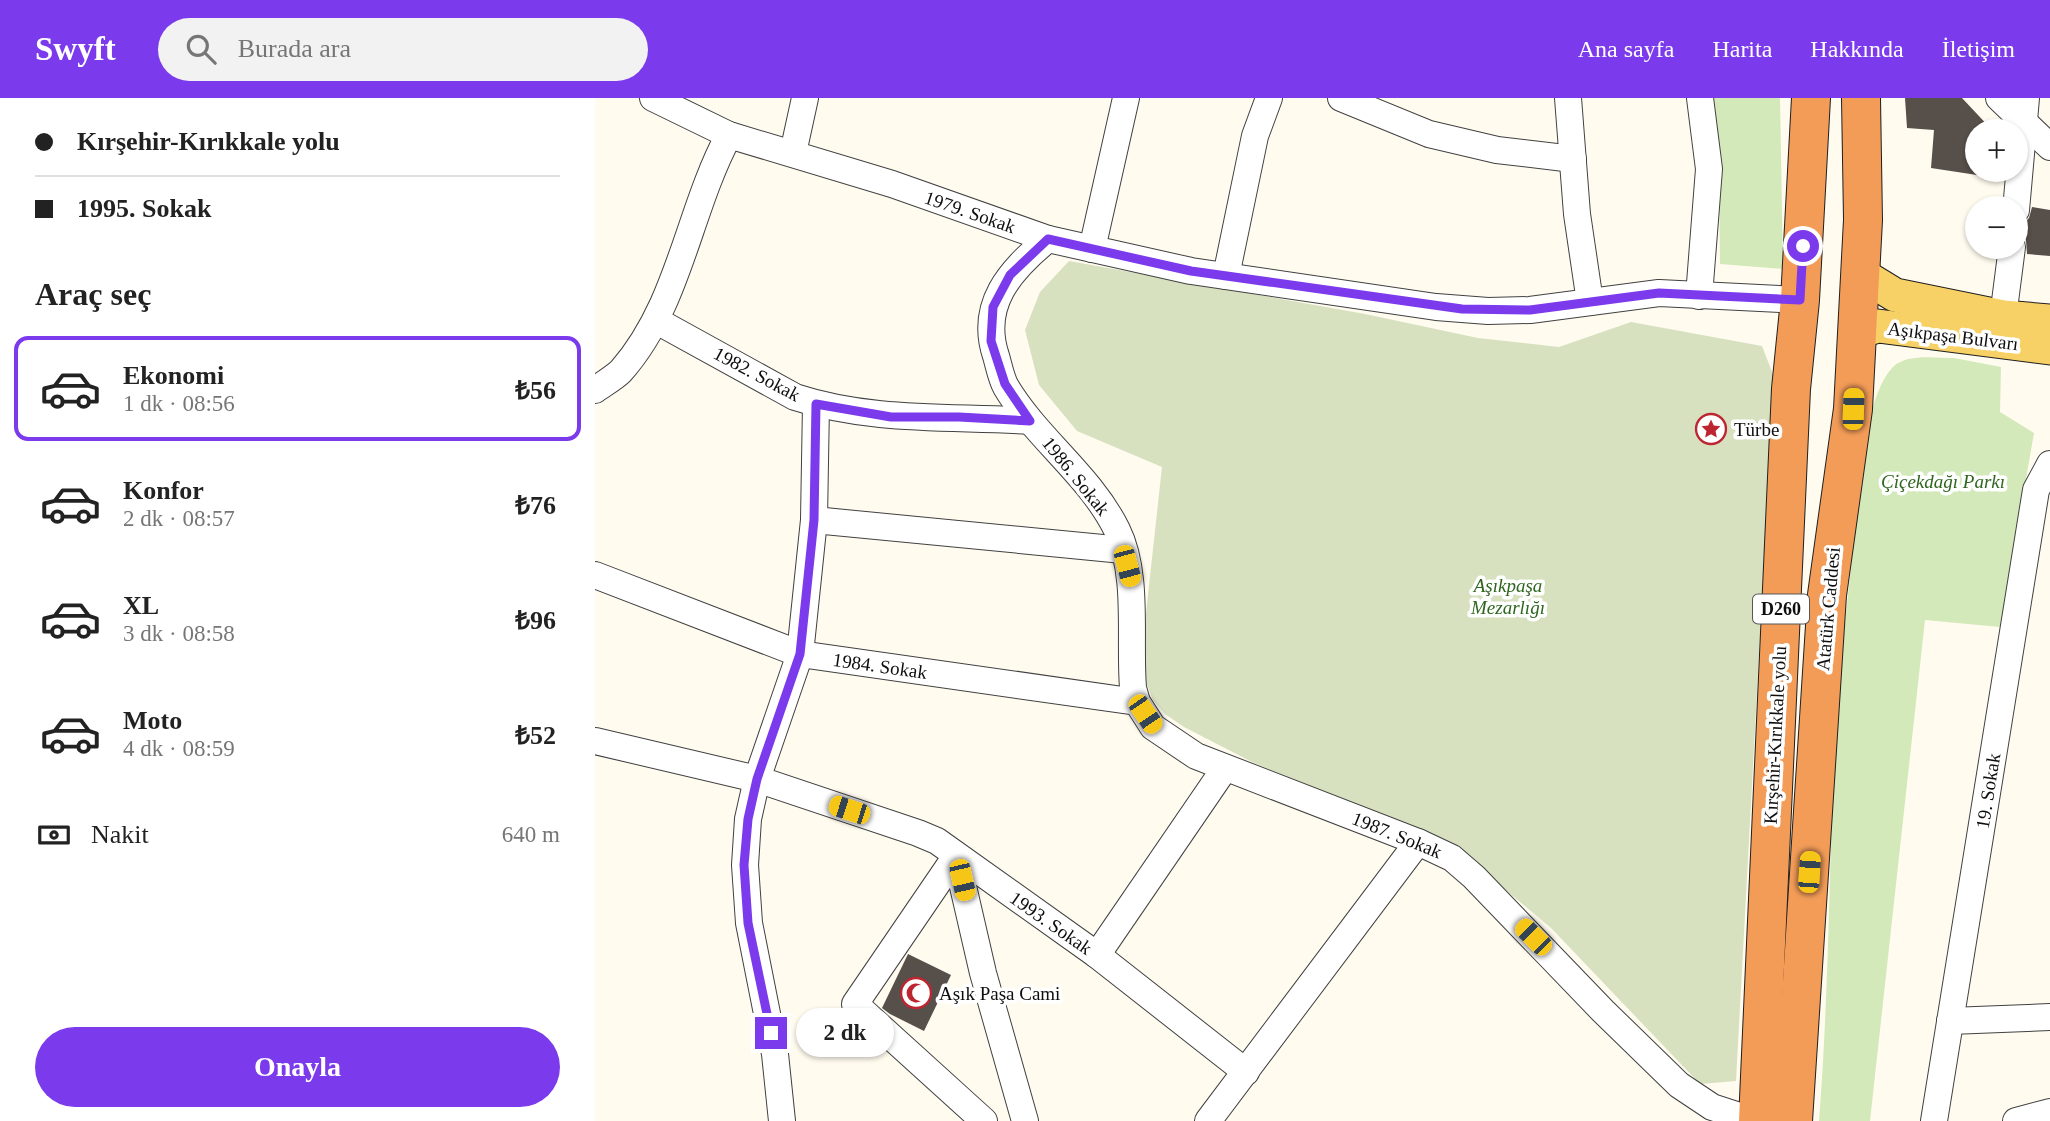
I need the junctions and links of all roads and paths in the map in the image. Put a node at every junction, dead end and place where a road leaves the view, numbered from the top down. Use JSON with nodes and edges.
{"nodes":[{"id":1,"x":653,"y":98,"type":"edge"},
{"id":2,"x":805,"y":98,"type":"edge"},
{"id":3,"x":1126,"y":98,"type":"edge"},
{"id":4,"x":1269,"y":98,"type":"edge"},
{"id":5,"x":1341,"y":98,"type":"edge"},
{"id":6,"x":1567,"y":98,"type":"edge"},
{"id":7,"x":1700,"y":98,"type":"edge"},
{"id":8,"x":1811,"y":98,"type":"edge"},
{"id":9,"x":1861,"y":98,"type":"edge"},
{"id":10,"x":1999,"y":98,"type":"edge"},
{"id":11,"x":2025,"y":109,"type":"edge"},
{"id":12,"x":729,"y":135,"type":"junction"},
{"id":13,"x":2050,"y":147,"type":"edge"},
{"id":14,"x":793,"y":153,"type":"junction"},
{"id":15,"x":1573,"y":159,"type":"junction"},
{"id":16,"x":2017,"y":196,"type":"edge"},
{"id":17,"x":1048,"y":239,"type":"junction"},
{"id":18,"x":1092,"y":249,"type":"junction"},
{"id":19,"x":2010,"y":259,"type":"edge"},
{"id":20,"x":1859,"y":273,"type":"junction"},
{"id":21,"x":1226,"y":276,"type":"junction"},
{"id":22,"x":1699,"y":296,"type":"junction"},
{"id":23,"x":1800,"y":299,"type":"junction"},
{"id":24,"x":1590,"y":302,"type":"junction"},
{"id":25,"x":2003,"y":317,"type":"junction"},
{"id":26,"x":657,"y":321,"type":"junction"},
{"id":27,"x":2050,"y":321,"type":"edge"},
{"id":28,"x":1856,"y":332,"type":"junction"},
{"id":29,"x":2050,"y":348,"type":"edge"},
{"id":30,"x":595,"y":390,"type":"edge"},
{"id":31,"x":816,"y":404,"type":"junction"},
{"id":32,"x":1030,"y":421,"type":"junction"},
{"id":33,"x":2050,"y":464,"type":"edge"},
{"id":34,"x":814,"y":520,"type":"junction"},
{"id":35,"x":1123,"y":550,"type":"junction"},
{"id":36,"x":595,"y":575,"type":"edge"},
{"id":37,"x":800,"y":654,"type":"junction"},
{"id":38,"x":1137,"y":702,"type":"junction"},
{"id":39,"x":595,"y":741,"type":"edge"},
{"id":40,"x":1224,"y":768,"type":"junction"},
{"id":41,"x":757,"y":779,"type":"junction"},
{"id":42,"x":1418,"y":842,"type":"junction"},
{"id":43,"x":956,"y":856,"type":"junction"},
{"id":44,"x":1097,"y":955,"type":"junction"},
{"id":45,"x":2050,"y":1017,"type":"edge"},
{"id":46,"x":1950,"y":1021,"type":"junction"},
{"id":47,"x":1246,"y":1072,"type":"junction"},
{"id":48,"x":2050,"y":1112,"type":"edge"},
{"id":49,"x":782,"y":1121,"type":"edge"},
{"id":50,"x":984,"y":1121,"type":"edge"},
{"id":51,"x":1025,"y":1121,"type":"edge"},
{"id":52,"x":1208,"y":1121,"type":"edge"},
{"id":53,"x":1756,"y":1121,"type":"edge"},
{"id":54,"x":1793,"y":1121,"type":"edge"},
{"id":55,"x":1934,"y":1121,"type":"edge"},
{"id":56,"x":2015,"y":1121,"type":"edge"}],
"edges":[{"from":1,"to":12,"type":"street","name":"1979. Sokak"},
{"from":2,"to":14,"type":"street"},
{"from":3,"to":18,"type":"street"},
{"from":4,"to":21,"type":"street"},
{"from":5,"to":15,"type":"street"},
{"from":6,"to":15,"type":"street"},
{"from":7,"to":22,"type":"street"},
{"from":8,"to":23,"type":"highway","name":"Kırşehir-Kırıkkale yolu","number":"D260"},
{"from":9,"to":20,"type":"highway","name":"Atatürk Caddesi","number":"D260"},
{"from":10,"to":11,"type":"street"},
{"from":11,"to":13,"type":"street"},
{"from":11,"to":16,"type":"street"},
{"from":12,"to":14,"type":"street","name":"1979. Sokak"},
{"from":12,"to":26,"type":"street"},
{"from":14,"to":17,"type":"street","name":"1979. Sokak"},
{"from":15,"to":24,"type":"street"},
{"from":17,"to":18,"type":"street","name":"1979. Sokak"},
{"from":17,"to":32,"type":"street","name":"1986. Sokak"},
{"from":18,"to":21,"type":"street","name":"1979. Sokak"},
{"from":19,"to":25,"type":"street"},
{"from":20,"to":23,"type":"highway"},
{"from":20,"to":25,"type":"main road","name":"Aşıkpaşa Bulvarı"},
{"from":20,"to":28,"type":"highway","name":"Atatürk Caddesi","number":"D260"},
{"from":21,"to":24,"type":"street","name":"1979. Sokak"},
{"from":22,"to":23,"type":"street","name":"1979. Sokak"},
{"from":22,"to":24,"type":"street","name":"1979. Sokak"},
{"from":23,"to":28,"type":"highway"},
{"from":23,"to":53,"type":"highway","name":"Kırşehir-Kırıkkale yolu","number":"D260"},
{"from":25,"to":27,"type":"main road","name":"Aşıkpaşa Bulvarı"},
{"from":26,"to":30,"type":"street"},
{"from":26,"to":31,"type":"street","name":"1982. Sokak"},
{"from":28,"to":29,"type":"main road","name":"Aşıkpaşa Bulvarı"},
{"from":28,"to":54,"type":"highway","name":"Atatürk Caddesi","number":"D260"},
{"from":31,"to":32,"type":"street","name":"1982. Sokak"},
{"from":31,"to":34,"type":"street"},
{"from":32,"to":35,"type":"street","name":"1986. Sokak"},
{"from":33,"to":46,"type":"street","name":"19. Sokak"},
{"from":34,"to":35,"type":"street"},
{"from":34,"to":37,"type":"street"},
{"from":35,"to":38,"type":"street","name":"1986. Sokak"},
{"from":36,"to":37,"type":"street","name":"1984. Sokak"},
{"from":37,"to":38,"type":"street","name":"1984. Sokak"},
{"from":37,"to":41,"type":"street"},
{"from":38,"to":40,"type":"street","name":"1987. Sokak"},
{"from":39,"to":41,"type":"street","name":"1993. Sokak"},
{"from":40,"to":42,"type":"street","name":"1987. Sokak"},
{"from":40,"to":44,"type":"street"},
{"from":41,"to":43,"type":"street","name":"1993. Sokak"},
{"from":41,"to":49,"type":"street"},
{"from":42,"to":47,"type":"street"},
{"from":42,"to":53,"type":"street","name":"1987. Sokak"},
{"from":43,"to":44,"type":"street","name":"1993. Sokak"},
{"from":43,"to":50,"type":"street"},
{"from":43,"to":51,"type":"street"},
{"from":44,"to":47,"type":"street","name":"1993. Sokak"},
{"from":45,"to":46,"type":"street"},
{"from":46,"to":55,"type":"street","name":"19. Sokak"},
{"from":47,"to":52,"type":"street"},
{"from":48,"to":56,"type":"street"}]}
